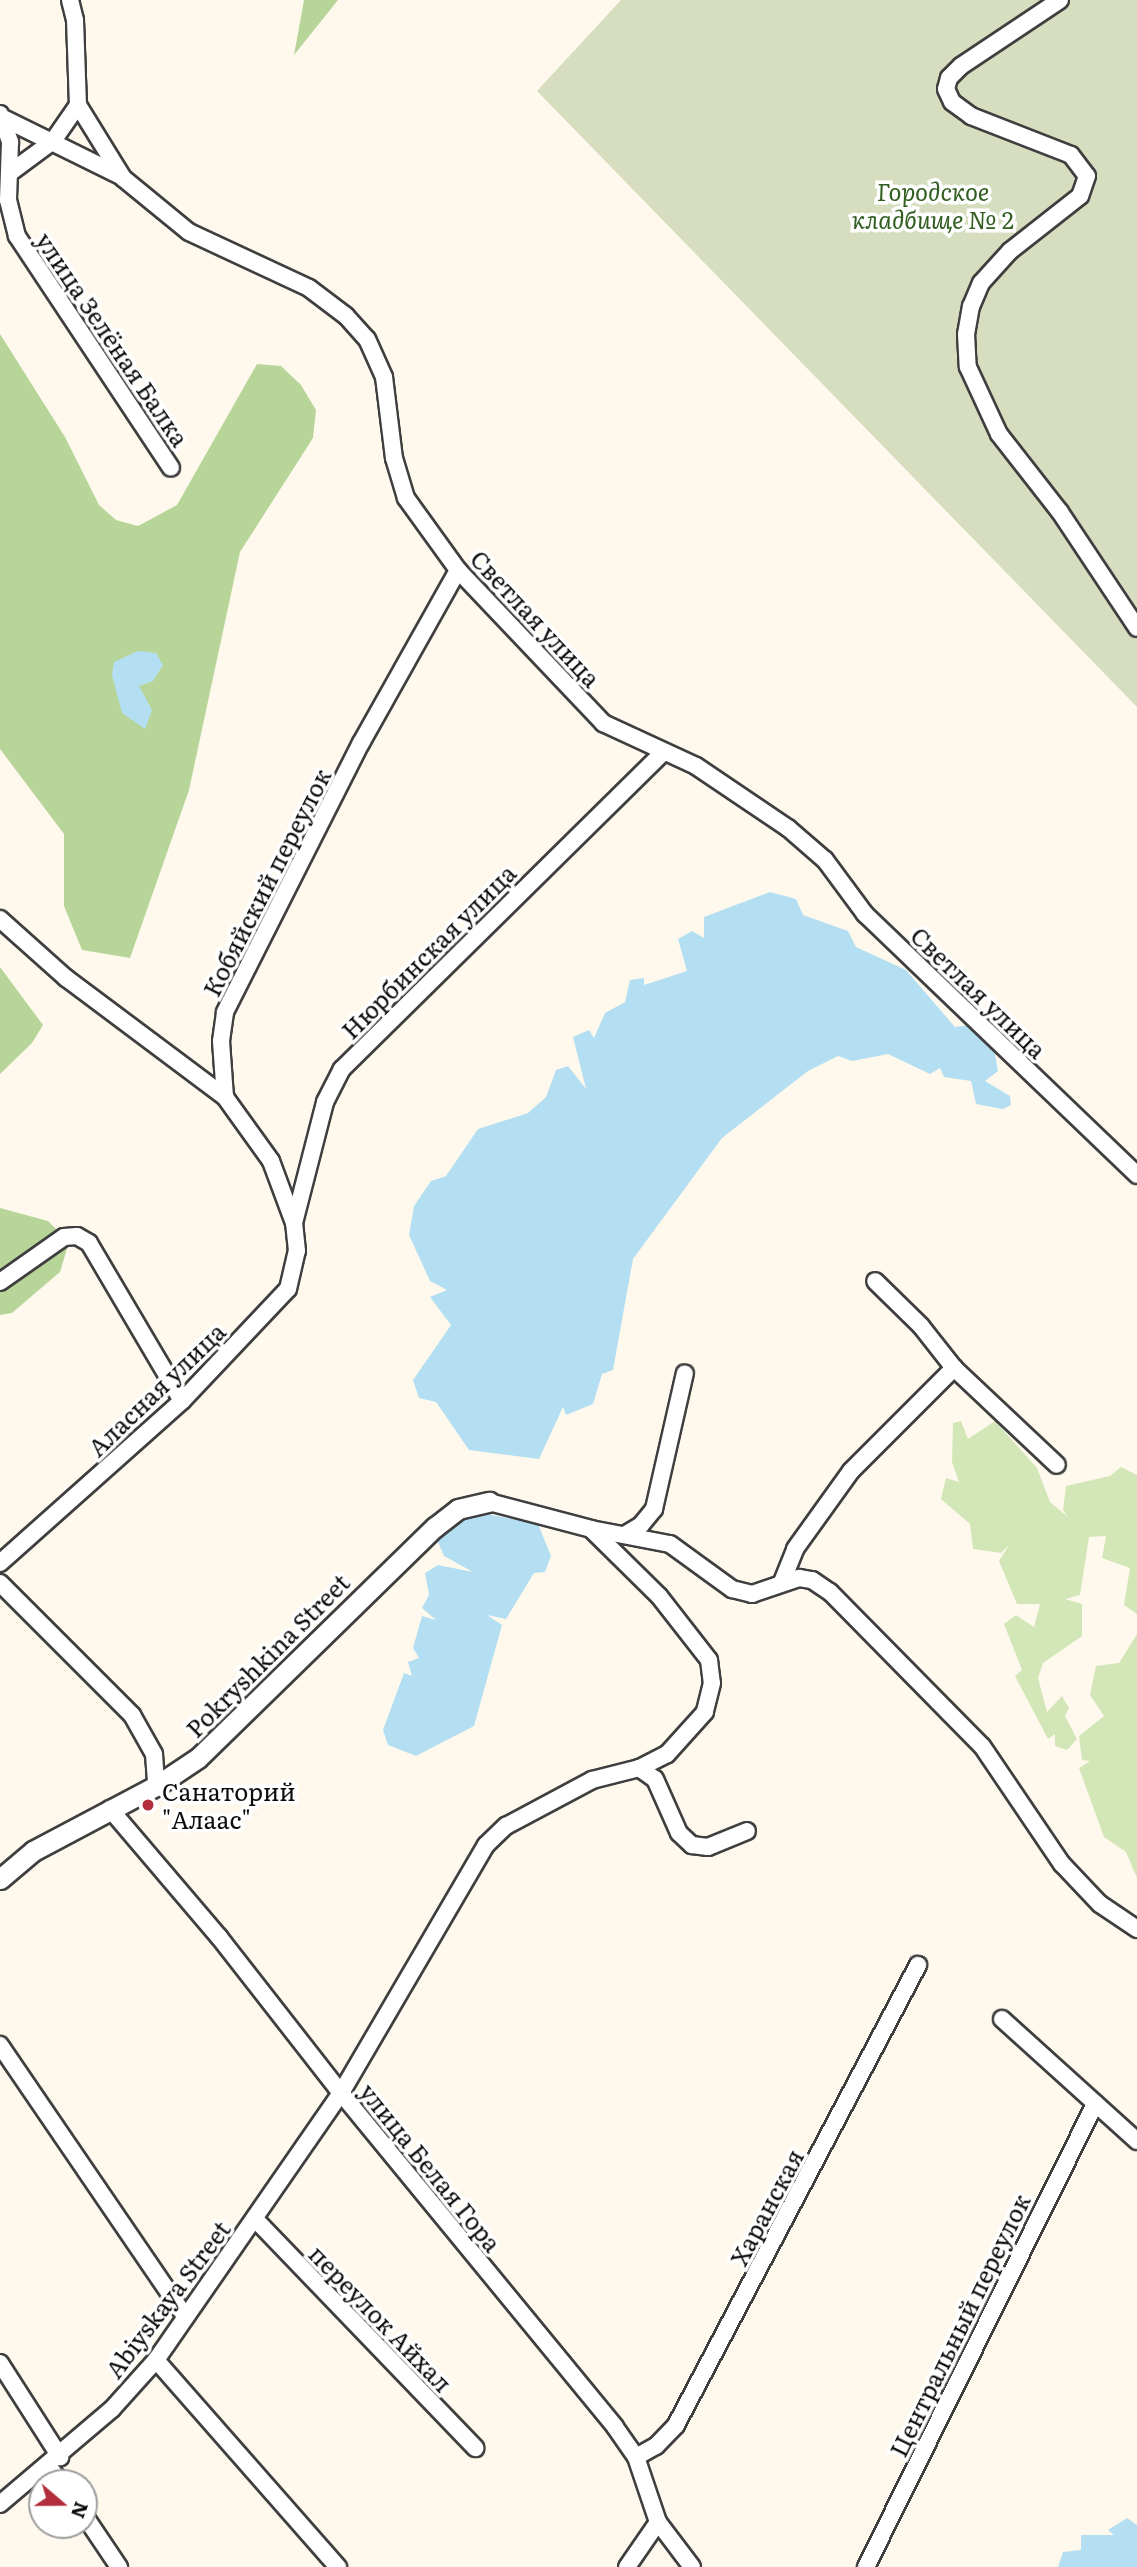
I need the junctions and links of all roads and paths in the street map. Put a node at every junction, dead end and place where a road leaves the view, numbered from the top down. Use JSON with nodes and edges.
{"nodes":[{"id":1,"x":70,"y":0,"type":"edge"},
{"id":2,"x":1060,"y":0,"type":"edge"},
{"id":3,"x":78,"y":105,"type":"junction"},
{"id":4,"x":2,"y":117,"type":"edge"},
{"id":5,"x":53,"y":141,"type":"junction"},
{"id":6,"x":11,"y":172,"type":"junction"},
{"id":7,"x":123,"y":178,"type":"junction"},
{"id":8,"x":171,"y":468,"type":"dead end"},
{"id":9,"x":457,"y":570,"type":"junction"},
{"id":10,"x":1137,"y":628,"type":"edge"},
{"id":11,"x":663,"y":752,"type":"junction"},
{"id":12,"x":0,"y":919,"type":"edge"},
{"id":13,"x":225,"y":1097,"type":"junction"},
{"id":14,"x":1137,"y":1175,"type":"edge"},
{"id":15,"x":294,"y":1223,"type":"junction"},
{"id":16,"x":0,"y":1282,"type":"edge"},
{"id":17,"x":875,"y":1282,"type":"dead end"},
{"id":18,"x":954,"y":1368,"type":"junction"},
{"id":19,"x":685,"y":1373,"type":"dead end"},
{"id":20,"x":182,"y":1401,"type":"junction"},
{"id":21,"x":1057,"y":1465,"type":"dead end"},
{"id":22,"x":489,"y":1502,"type":"joint"},
{"id":23,"x":590,"y":1529,"type":"junction"},
{"id":24,"x":626,"y":1534,"type":"junction"},
{"id":25,"x":0,"y":1563,"type":"edge"},
{"id":26,"x":782,"y":1582,"type":"junction"},
{"id":27,"x":0,"y":1583,"type":"edge"},
{"id":28,"x":639,"y":1768,"type":"junction"},
{"id":29,"x":156,"y":1786,"type":"junction"},
{"id":30,"x":110,"y":1809,"type":"junction"},
{"id":31,"x":747,"y":1831,"type":"dead end"},
{"id":32,"x":0,"y":1879,"type":"edge"},
{"id":33,"x":1137,"y":1929,"type":"edge"},
{"id":34,"x":918,"y":1965,"type":"dead end"},
{"id":35,"x":1002,"y":2019,"type":"dead end"},
{"id":36,"x":0,"y":2045,"type":"edge"},
{"id":37,"x":341,"y":2093,"type":"junction"},
{"id":38,"x":1095,"y":2104,"type":"junction"},
{"id":39,"x":1137,"y":2141,"type":"edge"},
{"id":40,"x":255,"y":2219,"type":"junction"},
{"id":41,"x":185,"y":2316,"type":"junction"},
{"id":42,"x":156,"y":2360,"type":"junction"},
{"id":43,"x":0,"y":2363,"type":"edge"},
{"id":44,"x":475,"y":2448,"type":"dead end"},
{"id":45,"x":636,"y":2456,"type":"junction"},
{"id":46,"x":54,"y":2462,"type":"junction"},
{"id":47,"x":57,"y":2469,"type":"edge"},
{"id":48,"x":0,"y":2504,"type":"edge"},
{"id":49,"x":658,"y":2522,"type":"junction"},
{"id":50,"x":98,"y":2536,"type":"edge"},
{"id":51,"x":119,"y":2567,"type":"edge"},
{"id":52,"x":338,"y":2567,"type":"edge"},
{"id":53,"x":627,"y":2567,"type":"edge"},
{"id":54,"x":692,"y":2567,"type":"edge"},
{"id":55,"x":866,"y":2567,"type":"edge"}],
"edges":[{"from":1,"to":3,"type":"street","name":"Светлая улица"},
{"from":2,"to":10,"type":"street"},
{"from":3,"to":5,"type":"street"},
{"from":3,"to":7,"type":"street","name":"Светлая улица"},
{"from":4,"to":5,"type":"street"},
{"from":4,"to":6,"type":"street","name":"улица Зелёная Балка"},
{"from":5,"to":6,"type":"street"},
{"from":5,"to":7,"type":"street"},
{"from":6,"to":8,"type":"street","name":"улица Зелёная Балка"},
{"from":7,"to":9,"type":"street","name":"Светлая улица"},
{"from":9,"to":11,"type":"street","name":"Светлая улица"},
{"from":9,"to":13,"type":"street","name":"Кобяйский переулок"},
{"from":11,"to":14,"type":"street","name":"Светлая улица"},
{"from":11,"to":15,"type":"street","name":"Нюрбинская улица"},
{"from":12,"to":13,"type":"street"},
{"from":13,"to":15,"type":"street"},
{"from":15,"to":20,"type":"street","name":"Аласная улица"},
{"from":16,"to":20,"type":"street"},
{"from":17,"to":18,"type":"street"},
{"from":18,"to":21,"type":"street"},
{"from":18,"to":26,"type":"street"},
{"from":19,"to":24,"type":"street"},
{"from":20,"to":25,"type":"street","name":"Аласная улица"},
{"from":22,"to":23,"type":"street"},
{"from":22,"to":29,"type":"street","name":"Pokryshkina Street"},
{"from":23,"to":24,"type":"street"},
{"from":23,"to":28,"type":"street","name":"Abiyskaya Street"},
{"from":24,"to":26,"type":"street"},
{"from":26,"to":33,"type":"street"},
{"from":27,"to":29,"type":"street"},
{"from":28,"to":31,"type":"street"},
{"from":28,"to":37,"type":"street","name":"Abiyskaya Street"},
{"from":29,"to":30,"type":"street","name":"Pokryshkina Street"},
{"from":30,"to":32,"type":"street","name":"Pokryshkina Street"},
{"from":30,"to":37,"type":"street","name":"улица Белая Гора"},
{"from":34,"to":45,"type":"street","name":"Харанская"},
{"from":35,"to":38,"type":"street"},
{"from":36,"to":41,"type":"street"},
{"from":37,"to":40,"type":"street","name":"Abiyskaya Street"},
{"from":37,"to":45,"type":"street","name":"улица Белая Гора"},
{"from":38,"to":39,"type":"street"},
{"from":38,"to":55,"type":"street","name":"Центральный переулок"},
{"from":40,"to":41,"type":"street","name":"Abiyskaya Street"},
{"from":40,"to":44,"type":"street","name":"переулок Айхал"},
{"from":41,"to":42,"type":"street","name":"Abiyskaya Street"},
{"from":42,"to":46,"type":"street","name":"Abiyskaya Street"},
{"from":42,"to":52,"type":"street"},
{"from":43,"to":46,"type":"street"},
{"from":45,"to":49,"type":"street","name":"улица Белая Гора"},
{"from":46,"to":47,"type":"street"},
{"from":46,"to":48,"type":"street","name":"Abiyskaya Street"},
{"from":49,"to":53,"type":"street"},
{"from":49,"to":54,"type":"street","name":"улица Белая Гора"},
{"from":50,"to":51,"type":"street"}]}
